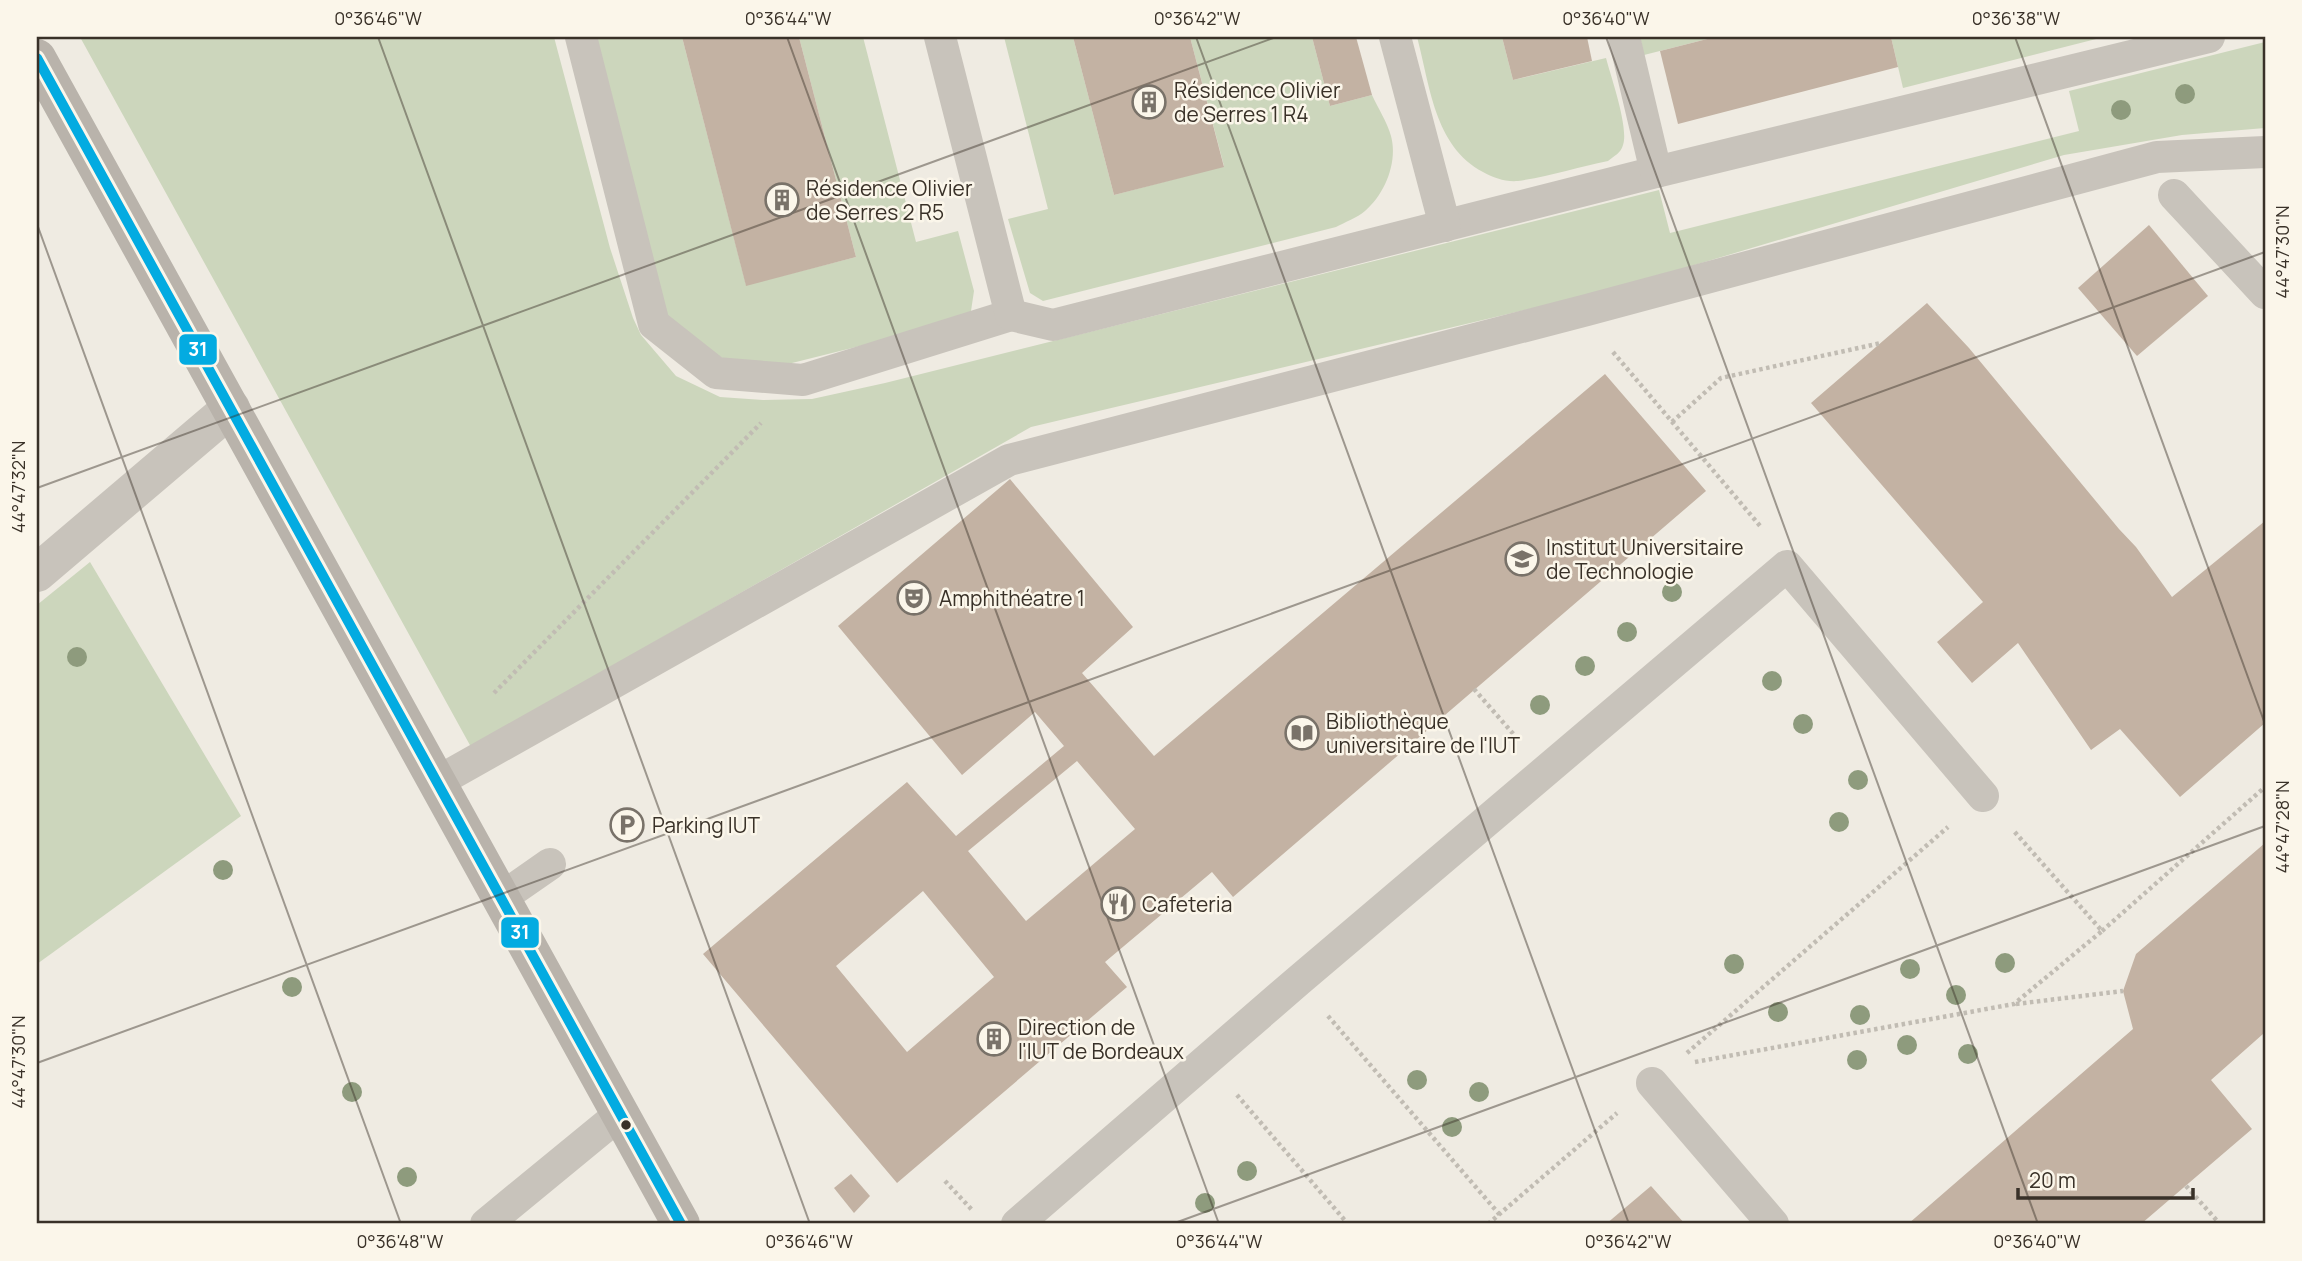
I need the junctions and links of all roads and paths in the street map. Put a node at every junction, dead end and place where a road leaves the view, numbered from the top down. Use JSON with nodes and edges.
{"nodes":[{"id":1,"x":581,"y":37,"type":"edge"},
{"id":2,"x":940,"y":37,"type":"edge"},
{"id":3,"x":1395,"y":37,"type":"edge"},
{"id":4,"x":1624,"y":37,"type":"edge"},
{"id":5,"x":2209,"y":37,"type":"edge"},
{"id":6,"x":2165,"y":42,"type":"edge"},
{"id":7,"x":37,"y":58,"type":"edge"},
{"id":8,"x":2265,"y":152,"type":"edge"},
{"id":9,"x":1656,"y":172,"type":"junction"},
{"id":10,"x":2174,"y":195,"type":"dead end"},
{"id":11,"x":1445,"y":226,"type":"junction"},
{"id":12,"x":2265,"y":293,"type":"edge"},
{"id":13,"x":1587,"y":310,"type":"junction"},
{"id":14,"x":1011,"y":315,"type":"junction"},
{"id":15,"x":1881,"y":343,"type":"dead end"},
{"id":16,"x":803,"y":380,"type":"junction"},
{"id":17,"x":231,"y":408,"type":"junction"},
{"id":18,"x":1672,"y":422,"type":"junction"},
{"id":19,"x":1787,"y":566,"type":"junction"},
{"id":20,"x":37,"y":573,"type":"edge"},
{"id":21,"x":1474,"y":690,"type":"dead end"},
{"id":22,"x":490,"y":697,"type":"dead end"},
{"id":23,"x":1547,"y":771,"type":"junction"},
{"id":24,"x":437,"y":782,"type":"junction"},
{"id":25,"x":2265,"y":788,"type":"edge"},
{"id":26,"x":1983,"y":796,"type":"junction"},
{"id":27,"x":550,"y":864,"type":"dead end"},
{"id":28,"x":501,"y":898,"type":"junction"},
{"id":29,"x":2102,"y":931,"type":"junction"},
{"id":30,"x":1298,"y":981,"type":"junction"},
{"id":31,"x":2123,"y":991,"type":"dead end"},
{"id":32,"x":2014,"y":1004,"type":"junction"},
{"id":33,"x":1207,"y":1060,"type":"junction"},
{"id":34,"x":1662,"y":1075,"type":"junction"},
{"id":35,"x":620,"y":1114,"type":"junction"},
{"id":36,"x":945,"y":1181,"type":"dead end"},
{"id":37,"x":2186,"y":1186,"type":"dead end"},
{"id":38,"x":1500,"y":1215,"type":"junction"},
{"id":39,"x":976,"y":1216,"type":"dead end"},
{"id":40,"x":486,"y":1224,"type":"edge"},
{"id":41,"x":681,"y":1224,"type":"edge"},
{"id":42,"x":1017,"y":1224,"type":"edge"},
{"id":43,"x":1348,"y":1224,"type":"edge"},
{"id":44,"x":1488,"y":1224,"type":"edge"},
{"id":45,"x":1773,"y":1224,"type":"edge"},
{"id":46,"x":2220,"y":1224,"type":"edge"}],
"edges":[{"from":1,"to":16,"type":"lane"},
{"from":2,"to":14,"type":"lane"},
{"from":3,"to":11,"type":"lane"},
{"from":4,"to":9,"type":"lane"},
{"from":5,"to":6,"type":"lane"},
{"from":6,"to":9,"type":"lane"},
{"from":7,"to":17,"type":"street"},
{"from":8,"to":13,"type":"lane"},
{"from":9,"to":11,"type":"lane"},
{"from":10,"to":12,"type":"lane"},
{"from":11,"to":14,"type":"lane"},
{"from":13,"to":18,"type":"path"},
{"from":13,"to":24,"type":"lane"},
{"from":14,"to":16,"type":"lane"},
{"from":15,"to":18,"type":"path"},
{"from":16,"to":22,"type":"path"},
{"from":17,"to":20,"type":"street"},
{"from":17,"to":24,"type":"street"},
{"from":18,"to":19,"type":"path"},
{"from":19,"to":23,"type":"lane"},
{"from":19,"to":26,"type":"lane"},
{"from":21,"to":23,"type":"path"},
{"from":23,"to":30,"type":"lane"},
{"from":24,"to":28,"type":"street"},
{"from":25,"to":29,"type":"path"},
{"from":26,"to":29,"type":"path"},
{"from":26,"to":34,"type":"path"},
{"from":27,"to":28,"type":"lane"},
{"from":28,"to":35,"type":"street"},
{"from":29,"to":32,"type":"path"},
{"from":30,"to":33,"type":"lane"},
{"from":30,"to":38,"type":"path"},
{"from":31,"to":32,"type":"path"},
{"from":32,"to":34,"type":"path"},
{"from":33,"to":42,"type":"lane"},
{"from":33,"to":43,"type":"path"},
{"from":34,"to":38,"type":"path"},
{"from":34,"to":45,"type":"lane"},
{"from":35,"to":40,"type":"lane"},
{"from":35,"to":41,"type":"street"},
{"from":36,"to":39,"type":"path"},
{"from":37,"to":46,"type":"path"},
{"from":38,"to":44,"type":"path"}]}
